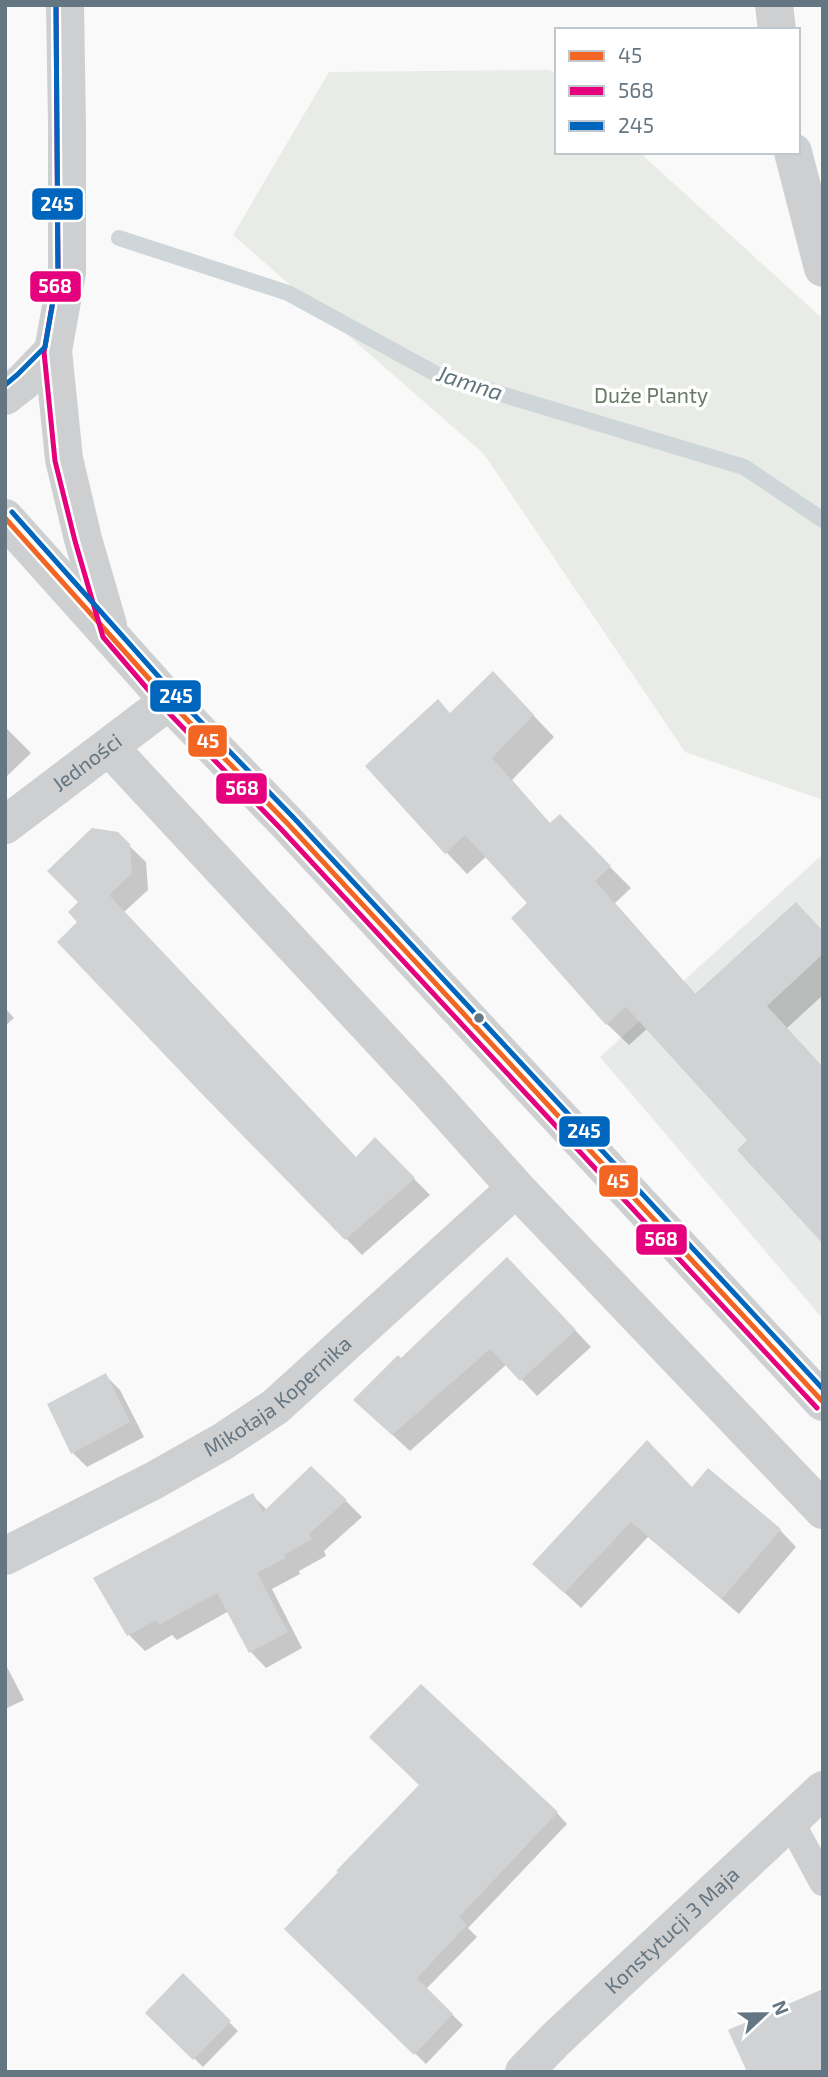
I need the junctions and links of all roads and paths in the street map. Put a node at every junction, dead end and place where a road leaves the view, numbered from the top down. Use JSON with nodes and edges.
{"nodes":[{"id":1,"x":65,"y":5,"type":"edge"},
{"id":2,"x":774,"y":5,"type":"edge"},
{"id":3,"x":777,"y":28,"type":"edge"},
{"id":4,"x":794,"y":154,"type":"edge"},
{"id":5,"x":823,"y":268,"type":"edge"},
{"id":6,"x":53,"y":351,"type":"junction"},
{"id":7,"x":5,"y":396,"type":"edge"},
{"id":8,"x":5,"y":518,"type":"edge"},
{"id":9,"x":111,"y":634,"type":"junction"},
{"id":10,"x":169,"y":701,"type":"junction"},
{"id":11,"x":109,"y":747,"type":"junction"},
{"id":12,"x":5,"y":825,"type":"edge"},
{"id":13,"x":516,"y":1188,"type":"junction"},
{"id":14,"x":823,"y":1402,"type":"edge"},
{"id":15,"x":823,"y":1510,"type":"edge"},
{"id":16,"x":5,"y":1556,"type":"edge"},
{"id":17,"x":823,"y":1790,"type":"edge"},
{"id":18,"x":790,"y":1821,"type":"junction"},
{"id":19,"x":823,"y":1882,"type":"edge"},
{"id":20,"x":524,"y":2072,"type":"edge"}],
"edges":[{"from":1,"to":6,"type":"street"},
{"from":2,"to":3,"type":"street"},
{"from":4,"to":5,"type":"street"},
{"from":6,"to":7,"type":"street"},
{"from":6,"to":9,"type":"street"},
{"from":8,"to":9,"type":"street"},
{"from":9,"to":10,"type":"street"},
{"from":10,"to":11,"type":"street","name":"Jedności"},
{"from":10,"to":14,"type":"street"},
{"from":11,"to":12,"type":"street","name":"Jedności"},
{"from":11,"to":13,"type":"street"},
{"from":13,"to":15,"type":"street"},
{"from":13,"to":16,"type":"street","name":"Mikołaja Kopernika"},
{"from":17,"to":18,"type":"street","name":"Konstytucji 3 Maja"},
{"from":18,"to":19,"type":"lane"},
{"from":18,"to":20,"type":"street","name":"Konstytucji 3 Maja"}]}
